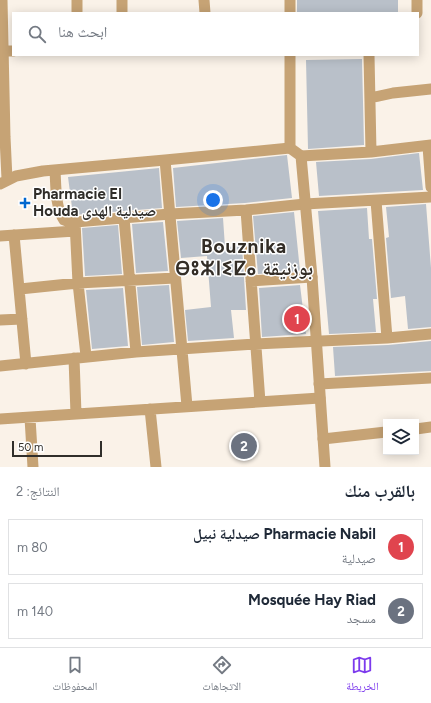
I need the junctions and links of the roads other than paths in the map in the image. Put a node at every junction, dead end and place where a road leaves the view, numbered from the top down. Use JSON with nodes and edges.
{"nodes":[{"id":1,"x":2,"y":0,"type":"edge"},
{"id":2,"x":76,"y":0,"type":"edge"},
{"id":3,"x":122,"y":0,"type":"edge"},
{"id":4,"x":204,"y":0,"type":"edge"},
{"id":5,"x":290,"y":0,"type":"edge"},
{"id":6,"x":417,"y":0,"type":"edge"},
{"id":7,"x":77,"y":12,"type":"edge"},
{"id":8,"x":122,"y":12,"type":"edge"},
{"id":9,"x":205,"y":12,"type":"edge"},
{"id":10,"x":290,"y":12,"type":"edge"},
{"id":11,"x":418,"y":12,"type":"edge"},
{"id":12,"x":8,"y":51,"type":"edge"},
{"id":13,"x":290,"y":56,"type":"edge"},
{"id":14,"x":369,"y":56,"type":"edge"},
{"id":15,"x":431,"y":88,"type":"edge"},
{"id":16,"x":370,"y":98,"type":"junction"},
{"id":17,"x":2,"y":137,"type":"edge"},
{"id":18,"x":429,"y":145,"type":"edge"},
{"id":19,"x":290,"y":148,"type":"junction"},
{"id":20,"x":371,"y":152,"type":"junction"},
{"id":21,"x":301,"y":156,"type":"junction"},
{"id":22,"x":165,"y":160,"type":"junction"},
{"id":23,"x":55,"y":170,"type":"junction"},
{"id":24,"x":4,"y":182,"type":"edge"},
{"id":25,"x":431,"y":187,"type":"edge"},
{"id":26,"x":431,"y":197,"type":"edge"},
{"id":27,"x":376,"y":201,"type":"junction"},
{"id":28,"x":305,"y":204,"type":"junction"},
{"id":29,"x":246,"y":210,"type":"junction"},
{"id":30,"x":170,"y":214,"type":"junction"},
{"id":31,"x":124,"y":218,"type":"junction"},
{"id":32,"x":75,"y":226,"type":"junction"},
{"id":33,"x":14,"y":235,"type":"junction"},
{"id":34,"x":0,"y":236,"type":"edge"},
{"id":35,"x":312,"y":277,"type":"junction"},
{"id":36,"x":175,"y":278,"type":"junction"},
{"id":37,"x":251,"y":280,"type":"junction"},
{"id":38,"x":129,"y":281,"type":"junction"},
{"id":39,"x":78,"y":283,"type":"junction"},
{"id":40,"x":20,"y":289,"type":"junction"},
{"id":41,"x":22,"y":319,"type":"junction"},
{"id":42,"x":0,"y":320,"type":"edge"},
{"id":43,"x":431,"y":334,"type":"edge"},
{"id":44,"x":386,"y":338,"type":"junction"},
{"id":45,"x":316,"y":341,"type":"junction"},
{"id":46,"x":256,"y":344,"type":"junction"},
{"id":47,"x":181,"y":349,"type":"junction"},
{"id":48,"x":136,"y":352,"type":"junction"},
{"id":49,"x":86,"y":356,"type":"junction"},
{"id":50,"x":74,"y":358,"type":"junction"},
{"id":51,"x":26,"y":364,"type":"junction"},
{"id":52,"x":0,"y":366,"type":"edge"},
{"id":53,"x":431,"y":378,"type":"edge"},
{"id":54,"x":319,"y":384,"type":"junction"},
{"id":55,"x":320,"y":398,"type":"junction"},
{"id":56,"x":260,"y":402,"type":"junction"},
{"id":57,"x":187,"y":406,"type":"junction"},
{"id":58,"x":150,"y":409,"type":"junction"},
{"id":59,"x":76,"y":414,"type":"junction"},
{"id":60,"x":30,"y":418,"type":"junction"},
{"id":61,"x":0,"y":419,"type":"edge"},
{"id":62,"x":431,"y":427,"type":"edge"},
{"id":63,"x":419,"y":429,"type":"edge"},
{"id":64,"x":383,"y":432,"type":"edge"},
{"id":65,"x":323,"y":439,"type":"junction"},
{"id":66,"x":33,"y":467,"type":"edge"},
{"id":67,"x":156,"y":467,"type":"edge"},
{"id":68,"x":325,"y":467,"type":"edge"}],
"edges":[{"from":1,"to":12,"type":"street"},
{"from":2,"to":7,"type":"street"},
{"from":3,"to":8,"type":"street"},
{"from":4,"to":9,"type":"street"},
{"from":5,"to":10,"type":"street"},
{"from":6,"to":11,"type":"street"},
{"from":12,"to":17,"type":"street"},
{"from":13,"to":19,"type":"street"},
{"from":14,"to":16,"type":"street"},
{"from":15,"to":16,"type":"street"},
{"from":16,"to":20,"type":"street"},
{"from":17,"to":24,"type":"street"},
{"from":18,"to":20,"type":"street"},
{"from":18,"to":25,"type":"street"},
{"from":19,"to":21,"type":"street"},
{"from":19,"to":22,"type":"street"},
{"from":20,"to":21,"type":"street"},
{"from":21,"to":28,"type":"street"},
{"from":22,"to":23,"type":"street"},
{"from":22,"to":30,"type":"street"},
{"from":23,"to":24,"type":"street"},
{"from":23,"to":32,"type":"street"},
{"from":26,"to":27,"type":"street"},
{"from":27,"to":28,"type":"street"},
{"from":27,"to":44,"type":"street"},
{"from":28,"to":29,"type":"street"},
{"from":28,"to":35,"type":"street"},
{"from":29,"to":30,"type":"street"},
{"from":29,"to":37,"type":"street"},
{"from":30,"to":31,"type":"street"},
{"from":30,"to":36,"type":"street"},
{"from":31,"to":32,"type":"street"},
{"from":31,"to":38,"type":"street"},
{"from":32,"to":33,"type":"street"},
{"from":32,"to":39,"type":"street"},
{"from":33,"to":34,"type":"street"},
{"from":33,"to":40,"type":"street"},
{"from":35,"to":37,"type":"street"},
{"from":35,"to":45,"type":"street"},
{"from":36,"to":38,"type":"street"},
{"from":36,"to":47,"type":"street"},
{"from":37,"to":46,"type":"street"},
{"from":38,"to":39,"type":"street"},
{"from":38,"to":48,"type":"street"},
{"from":39,"to":40,"type":"street"},
{"from":39,"to":49,"type":"street"},
{"from":40,"to":41,"type":"street"},
{"from":41,"to":42,"type":"street"},
{"from":41,"to":51,"type":"street"},
{"from":43,"to":44,"type":"street"},
{"from":44,"to":45,"type":"street"},
{"from":45,"to":46,"type":"street"},
{"from":45,"to":54,"type":"street"},
{"from":46,"to":47,"type":"street"},
{"from":46,"to":56,"type":"street"},
{"from":47,"to":48,"type":"street"},
{"from":47,"to":57,"type":"street"},
{"from":48,"to":49,"type":"street"},
{"from":49,"to":50,"type":"street"},
{"from":50,"to":51,"type":"street"},
{"from":50,"to":59,"type":"street"},
{"from":51,"to":52,"type":"street"},
{"from":53,"to":54,"type":"street"},
{"from":54,"to":55,"type":"street"},
{"from":55,"to":56,"type":"street"},
{"from":55,"to":65,"type":"street"},
{"from":56,"to":57,"type":"street"},
{"from":57,"to":58,"type":"street"},
{"from":58,"to":59,"type":"street"},
{"from":58,"to":67,"type":"street"},
{"from":59,"to":60,"type":"street"},
{"from":60,"to":61,"type":"street"},
{"from":60,"to":66,"type":"street"},
{"from":62,"to":63,"type":"street"},
{"from":64,"to":65,"type":"street"},
{"from":65,"to":68,"type":"street"}]}
